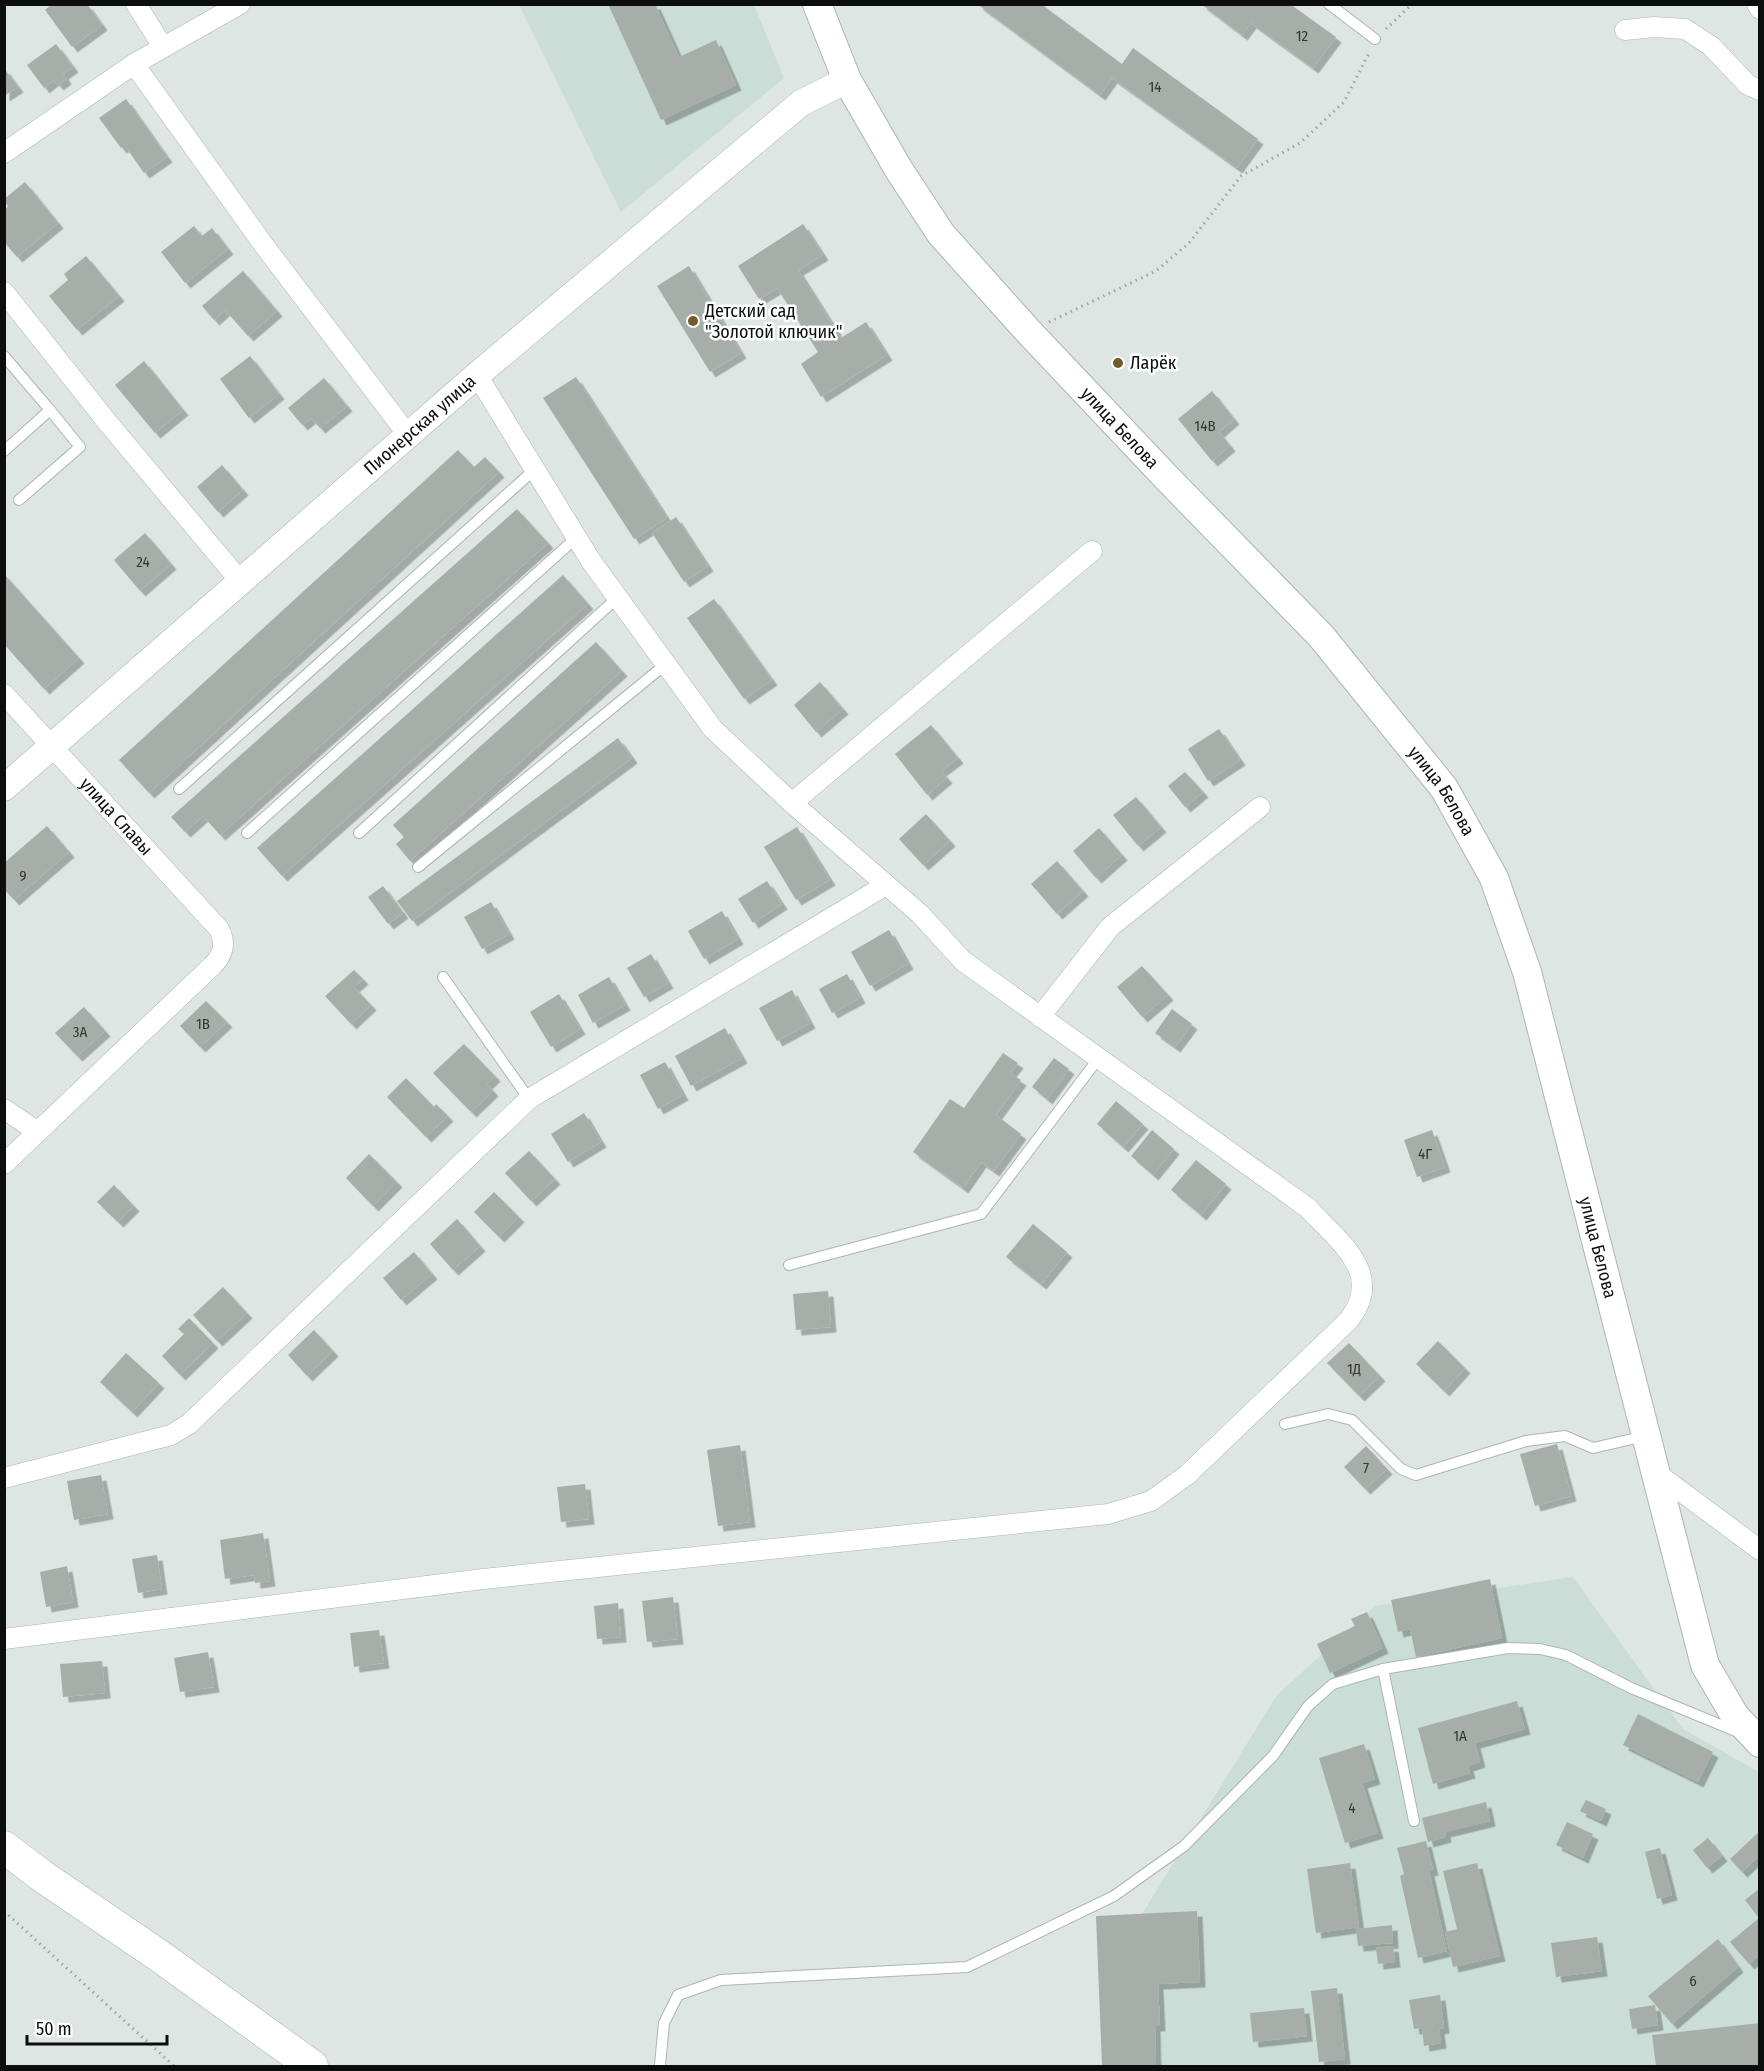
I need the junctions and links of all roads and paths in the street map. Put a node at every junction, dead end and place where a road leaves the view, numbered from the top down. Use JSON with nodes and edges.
{"nodes":[{"id":1,"x":136,"y":4,"type":"edge"},
{"id":2,"x":240,"y":4,"type":"edge"},
{"id":3,"x":817,"y":4,"type":"edge"},
{"id":4,"x":1329,"y":4,"type":"edge"},
{"id":5,"x":1412,"y":4,"type":"edge"},
{"id":6,"x":1757,"y":4,"type":"edge"},
{"id":7,"x":1760,"y":9,"type":"edge"},
{"id":8,"x":1625,"y":30,"type":"dead end"},
{"id":9,"x":1375,"y":39,"type":"junction"},
{"id":10,"x":164,"y":47,"type":"junction"},
{"id":11,"x":134,"y":64,"type":"junction"},
{"id":12,"x":848,"y":80,"type":"junction"},
{"id":13,"x":1760,"y":90,"type":"edge"},
{"id":14,"x":4,"y":153,"type":"edge"},
{"id":15,"x":4,"y":292,"type":"edge"},
{"id":16,"x":1028,"y":332,"type":"junction"},
{"id":17,"x":4,"y":356,"type":"edge"},
{"id":18,"x":477,"y":375,"type":"junction"},
{"id":19,"x":50,"y":410,"type":"junction"},
{"id":20,"x":408,"y":435,"type":"junction"},
{"id":21,"x":4,"y":451,"type":"edge"},
{"id":22,"x":534,"y":470,"type":"junction"},
{"id":23,"x":19,"y":500,"type":"dead end"},
{"id":24,"x":576,"y":538,"type":"junction"},
{"id":25,"x":1092,"y":551,"type":"dead end"},
{"id":26,"x":241,"y":582,"type":"junction"},
{"id":27,"x":617,"y":598,"type":"junction"},
{"id":28,"x":666,"y":664,"type":"junction"},
{"id":29,"x":4,"y":694,"type":"edge"},
{"id":30,"x":52,"y":748,"type":"junction"},
{"id":31,"x":4,"y":788,"type":"edge"},
{"id":32,"x":179,"y":789,"type":"dead end"},
{"id":33,"x":792,"y":803,"type":"junction"},
{"id":34,"x":1260,"y":807,"type":"dead end"},
{"id":35,"x":247,"y":833,"type":"dead end"},
{"id":36,"x":359,"y":833,"type":"dead end"},
{"id":37,"x":418,"y":867,"type":"dead end"},
{"id":38,"x":886,"y":885,"type":"junction"},
{"id":39,"x":443,"y":977,"type":"dead end"},
{"id":40,"x":1040,"y":1017,"type":"junction"},
{"id":41,"x":1098,"y":1059,"type":"junction"},
{"id":42,"x":529,"y":1099,"type":"junction"},
{"id":43,"x":4,"y":1109,"type":"edge"},
{"id":44,"x":38,"y":1132,"type":"junction"},
{"id":45,"x":4,"y":1164,"type":"edge"},
{"id":46,"x":789,"y":1265,"type":"dead end"},
{"id":47,"x":1285,"y":1424,"type":"dead end"},
{"id":48,"x":1646,"y":1436,"type":"junction"},
{"id":49,"x":1655,"y":1473,"type":"junction"},
{"id":50,"x":4,"y":1478,"type":"edge"},
{"id":51,"x":1760,"y":1550,"type":"edge"},
{"id":52,"x":4,"y":1639,"type":"edge"},
{"id":53,"x":1383,"y":1669,"type":"junction"},
{"id":54,"x":1758,"y":1742,"type":"edge"},
{"id":55,"x":1414,"y":1821,"type":"dead end"},
{"id":56,"x":4,"y":1847,"type":"edge"},
{"id":57,"x":4,"y":1911,"type":"edge"},
{"id":58,"x":660,"y":2065,"type":"dead end"},
{"id":59,"x":174,"y":2067,"type":"edge"},
{"id":60,"x":312,"y":2067,"type":"edge"}],
"edges":[{"from":1,"to":10,"type":"street"},
{"from":2,"to":10,"type":"street"},
{"from":3,"to":12,"type":"main road","name":"улица Белова"},
{"from":4,"to":9,"type":"lane"},
{"from":5,"to":9,"type":"path"},
{"from":6,"to":7,"type":"street"},
{"from":8,"to":13,"type":"street"},
{"from":9,"to":16,"type":"path"},
{"from":10,"to":11,"type":"street"},
{"from":11,"to":14,"type":"street"},
{"from":11,"to":20,"type":"street"},
{"from":12,"to":16,"type":"main road","name":"улица Белова"},
{"from":12,"to":18,"type":"street","name":"Пионерская улица"},
{"from":15,"to":26,"type":"street"},
{"from":16,"to":48,"type":"main road","name":"улица Белова"},
{"from":17,"to":19,"type":"lane"},
{"from":18,"to":20,"type":"street","name":"Пионерская улица"},
{"from":18,"to":22,"type":"street"},
{"from":19,"to":21,"type":"lane"},
{"from":19,"to":23,"type":"lane"},
{"from":20,"to":26,"type":"street","name":"Пионерская улица"},
{"from":22,"to":24,"type":"street"},
{"from":22,"to":32,"type":"lane"},
{"from":24,"to":27,"type":"street"},
{"from":24,"to":35,"type":"lane"},
{"from":25,"to":33,"type":"street"},
{"from":26,"to":30,"type":"street","name":"Пионерская улица"},
{"from":27,"to":28,"type":"street"},
{"from":27,"to":36,"type":"lane"},
{"from":28,"to":33,"type":"street"},
{"from":28,"to":37,"type":"lane"},
{"from":29,"to":30,"type":"street","name":"улица Славы"},
{"from":30,"to":31,"type":"street","name":"Пионерская улица"},
{"from":30,"to":44,"type":"street","name":"улица Славы"},
{"from":33,"to":38,"type":"street"},
{"from":34,"to":40,"type":"street"},
{"from":38,"to":40,"type":"street"},
{"from":38,"to":42,"type":"street"},
{"from":39,"to":42,"type":"lane"},
{"from":40,"to":41,"type":"street"},
{"from":41,"to":46,"type":"lane"},
{"from":41,"to":52,"type":"street"},
{"from":42,"to":50,"type":"street"},
{"from":43,"to":44,"type":"street"},
{"from":44,"to":45,"type":"street"},
{"from":47,"to":48,"type":"lane"},
{"from":48,"to":49,"type":"main road","name":"улица Белова"},
{"from":49,"to":51,"type":"street"},
{"from":49,"to":54,"type":"main road","name":"улица Белова"},
{"from":53,"to":54,"type":"lane"},
{"from":53,"to":55,"type":"lane"},
{"from":53,"to":58,"type":"lane"},
{"from":56,"to":60,"type":"main road"},
{"from":57,"to":59,"type":"path"}]}
